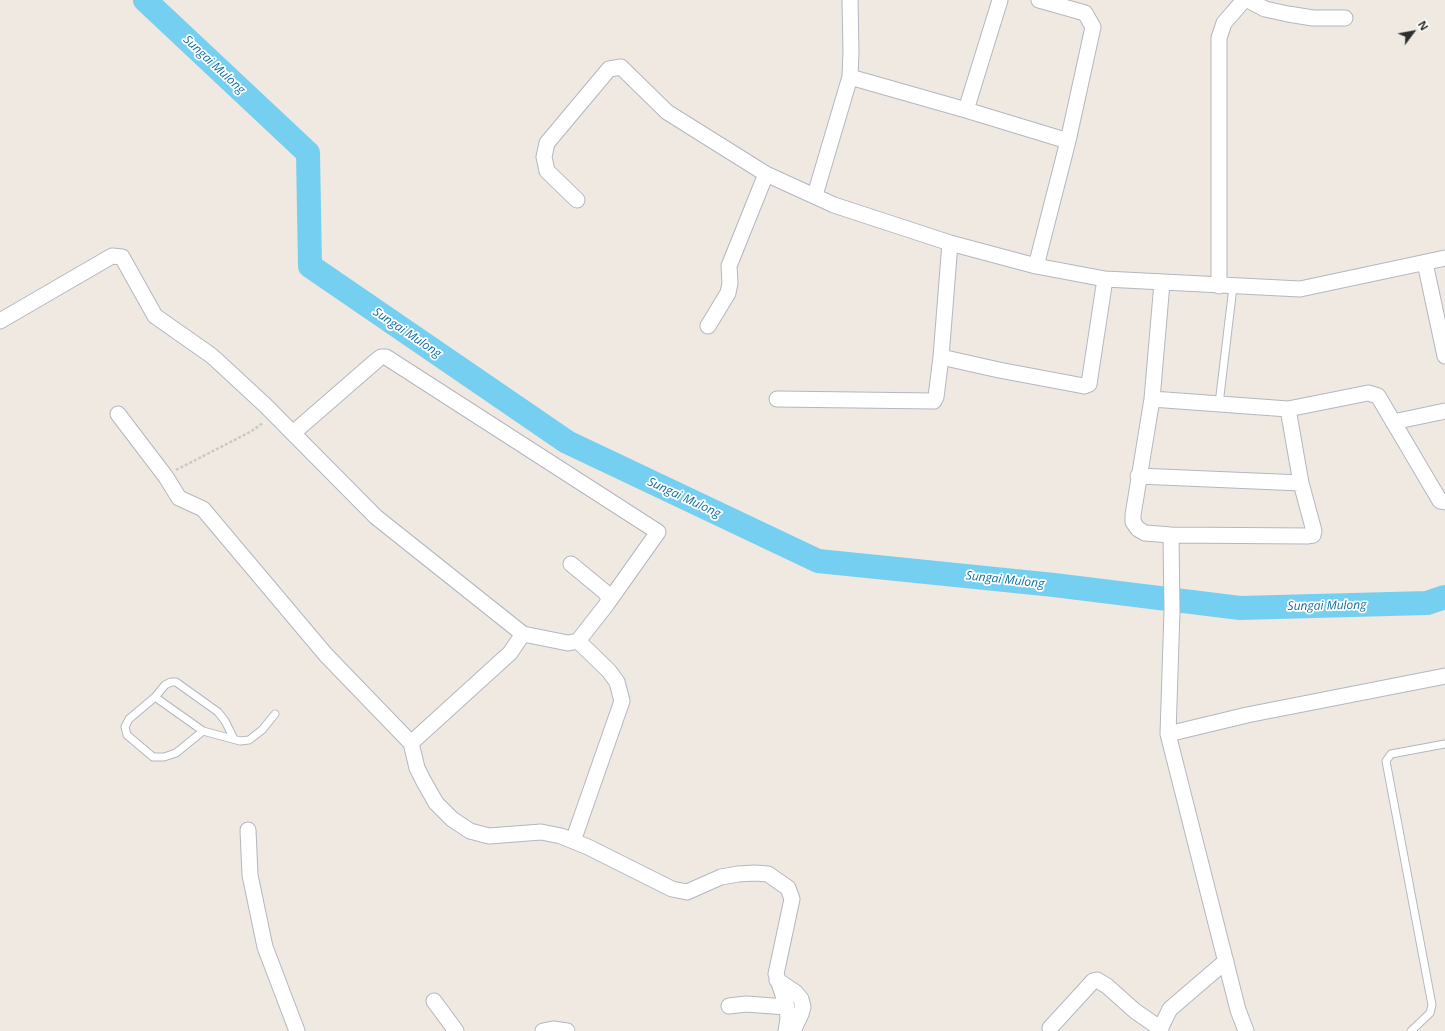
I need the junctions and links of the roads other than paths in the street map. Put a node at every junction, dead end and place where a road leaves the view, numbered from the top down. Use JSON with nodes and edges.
{"nodes":[{"id":1,"x":850,"y":0,"type":"edge"},
{"id":2,"x":1000,"y":0,"type":"edge"},
{"id":3,"x":1039,"y":0,"type":"edge"},
{"id":4,"x":1244,"y":0,"type":"edge"},
{"id":5,"x":1248,"y":0,"type":"edge"},
{"id":6,"x":1345,"y":18,"type":"dead end"},
{"id":7,"x":850,"y":77,"type":"junction"},
{"id":8,"x":966,"y":110,"type":"junction"},
{"id":9,"x":1068,"y":141,"type":"junction"},
{"id":10,"x":766,"y":174,"type":"junction"},
{"id":11,"x":815,"y":195,"type":"junction"},
{"id":12,"x":577,"y":200,"type":"dead end"},
{"id":13,"x":950,"y":243,"type":"junction"},
{"id":14,"x":1445,"y":258,"type":"edge"},
{"id":15,"x":1425,"y":263,"type":"junction"},
{"id":16,"x":1036,"y":266,"type":"junction"},
{"id":17,"x":1105,"y":279,"type":"junction"},
{"id":18,"x":1162,"y":283,"type":"junction"},
{"id":19,"x":1226,"y":286,"type":"junction"},
{"id":20,"x":0,"y":321,"type":"edge"},
{"id":21,"x":708,"y":326,"type":"dead end"},
{"id":22,"x":941,"y":356,"type":"junction"},
{"id":23,"x":1445,"y":356,"type":"edge"},
{"id":24,"x":777,"y":399,"type":"dead end"},
{"id":25,"x":1152,"y":399,"type":"junction"},
{"id":26,"x":1219,"y":404,"type":"junction"},
{"id":27,"x":1288,"y":409,"type":"junction"},
{"id":28,"x":1445,"y":411,"type":"edge"},
{"id":29,"x":118,"y":414,"type":"dead end"},
{"id":30,"x":1393,"y":422,"type":"junction"},
{"id":31,"x":293,"y":433,"type":"junction"},
{"id":32,"x":1138,"y":476,"type":"junction"},
{"id":33,"x":1301,"y":483,"type":"junction"},
{"id":34,"x":1445,"y":502,"type":"edge"},
{"id":35,"x":1171,"y":542,"type":"junction"},
{"id":36,"x":572,"y":564,"type":"dead end"},
{"id":37,"x":607,"y":604,"type":"junction"},
{"id":38,"x":523,"y":634,"type":"junction"},
{"id":39,"x":578,"y":641,"type":"junction"},
{"id":40,"x":1445,"y":676,"type":"edge"},
{"id":41,"x":155,"y":697,"type":"junction"},
{"id":42,"x":275,"y":714,"type":"dead end"},
{"id":43,"x":203,"y":731,"type":"junction"},
{"id":44,"x":1168,"y":734,"type":"junction"},
{"id":45,"x":234,"y":739,"type":"junction"},
{"id":46,"x":411,"y":744,"type":"junction"},
{"id":47,"x":1445,"y":744,"type":"edge"},
{"id":48,"x":248,"y":830,"type":"dead end"},
{"id":49,"x":573,"y":841,"type":"junction"},
{"id":50,"x":1226,"y":961,"type":"junction"},
{"id":51,"x":777,"y":980,"type":"junction"},
{"id":52,"x":434,"y":1001,"type":"dead end"},
{"id":53,"x":729,"y":1006,"type":"dead end"},
{"id":54,"x":787,"y":1007,"type":"junction"},
{"id":55,"x":1050,"y":1028,"type":"dead end"},
{"id":56,"x":1160,"y":1030,"type":"edge"},
{"id":57,"x":297,"y":1031,"type":"edge"},
{"id":58,"x":456,"y":1031,"type":"edge"},
{"id":59,"x":543,"y":1031,"type":"edge"},
{"id":60,"x":567,"y":1031,"type":"edge"},
{"id":61,"x":786,"y":1031,"type":"edge"},
{"id":62,"x":793,"y":1031,"type":"edge"},
{"id":63,"x":1246,"y":1031,"type":"edge"},
{"id":64,"x":1411,"y":1031,"type":"edge"}],
"edges":[{"from":1,"to":7,"type":"street"},
{"from":2,"to":8,"type":"street"},
{"from":3,"to":9,"type":"street"},
{"from":4,"to":19,"type":"street"},
{"from":5,"to":6,"type":"street"},
{"from":7,"to":8,"type":"street"},
{"from":7,"to":11,"type":"street"},
{"from":8,"to":9,"type":"street"},
{"from":9,"to":16,"type":"street"},
{"from":10,"to":11,"type":"street"},
{"from":10,"to":12,"type":"street"},
{"from":10,"to":21,"type":"street"},
{"from":11,"to":13,"type":"street"},
{"from":13,"to":16,"type":"street"},
{"from":13,"to":22,"type":"street"},
{"from":14,"to":15,"type":"street"},
{"from":15,"to":19,"type":"street"},
{"from":15,"to":23,"type":"street"},
{"from":16,"to":17,"type":"street"},
{"from":17,"to":18,"type":"street"},
{"from":17,"to":22,"type":"street"},
{"from":18,"to":19,"type":"street"},
{"from":18,"to":25,"type":"street"},
{"from":19,"to":26,"type":"lane"},
{"from":20,"to":31,"type":"street"},
{"from":22,"to":24,"type":"street"},
{"from":25,"to":26,"type":"street"},
{"from":25,"to":32,"type":"street"},
{"from":26,"to":27,"type":"street"},
{"from":27,"to":30,"type":"street"},
{"from":27,"to":33,"type":"street"},
{"from":28,"to":30,"type":"street"},
{"from":29,"to":46,"type":"street"},
{"from":30,"to":34,"type":"street"},
{"from":31,"to":37,"type":"street"},
{"from":31,"to":38,"type":"street"},
{"from":32,"to":33,"type":"street"},
{"from":32,"to":35,"type":"street"},
{"from":33,"to":35,"type":"street"},
{"from":35,"to":44,"type":"street"},
{"from":36,"to":37,"type":"street"},
{"from":37,"to":39,"type":"street"},
{"from":38,"to":39,"type":"street"},
{"from":38,"to":46,"type":"street"},
{"from":39,"to":49,"type":"street"},
{"from":40,"to":44,"type":"street"},
{"from":41,"to":43,"type":"lane"},
{"from":41,"to":43,"type":"lane"},
{"from":41,"to":45,"type":"lane"},
{"from":42,"to":45,"type":"lane"},
{"from":43,"to":45,"type":"lane"},
{"from":44,"to":50,"type":"street"},
{"from":46,"to":49,"type":"street"},
{"from":47,"to":64,"type":"lane"},
{"from":48,"to":57,"type":"street"},
{"from":49,"to":51,"type":"street"},
{"from":50,"to":56,"type":"street"},
{"from":50,"to":63,"type":"street"},
{"from":51,"to":54,"type":"street"},
{"from":51,"to":62,"type":"street"},
{"from":52,"to":58,"type":"street"},
{"from":53,"to":54,"type":"street"},
{"from":54,"to":61,"type":"street"},
{"from":55,"to":56,"type":"street"},
{"from":59,"to":60,"type":"street"}]}
